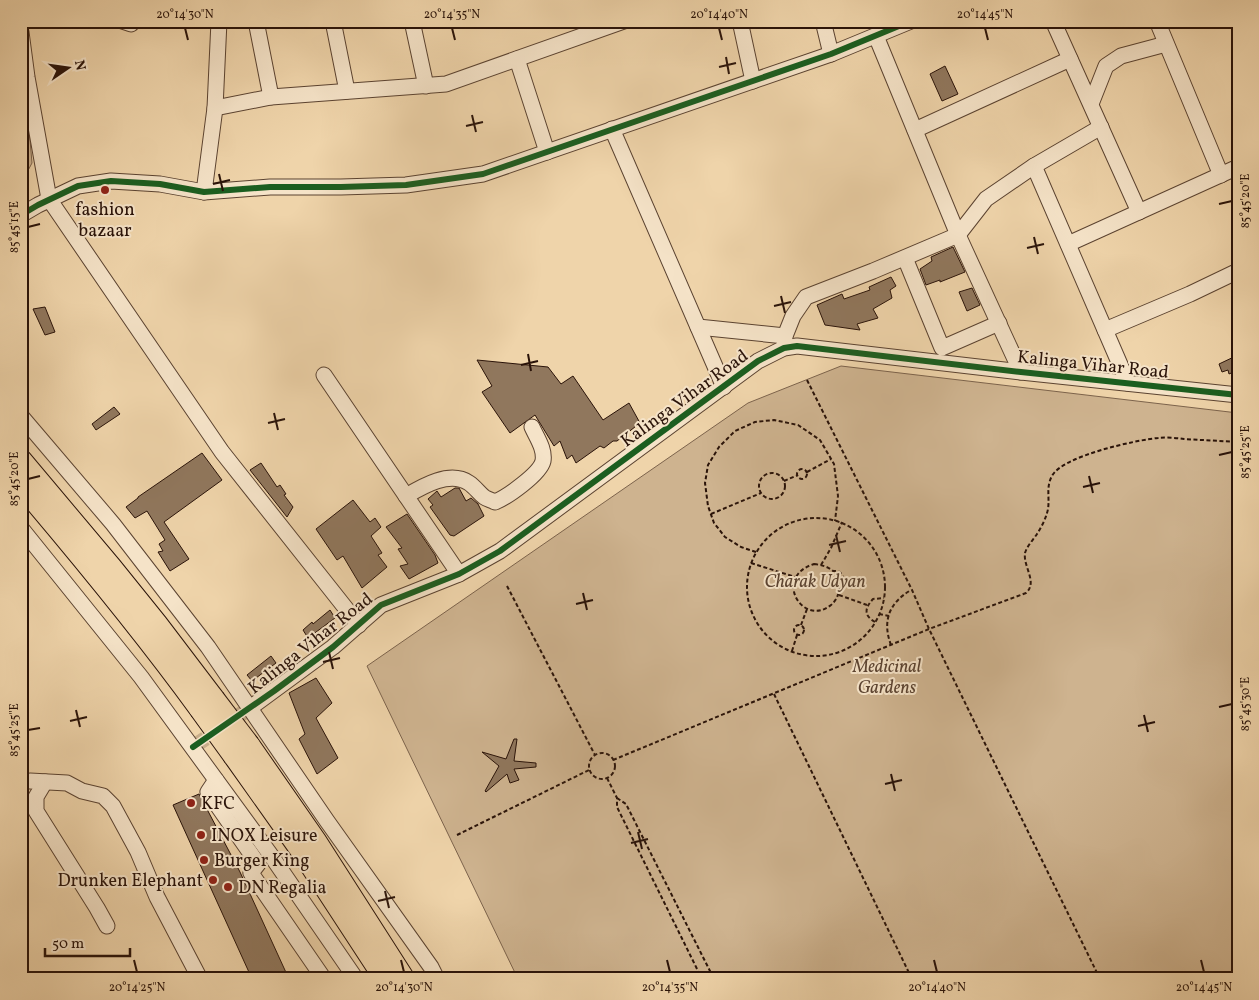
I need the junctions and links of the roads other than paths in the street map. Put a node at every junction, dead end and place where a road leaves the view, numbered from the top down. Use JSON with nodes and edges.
{"nodes":[{"id":1,"x":22,"y":21,"type":"edge"},
{"id":2,"x":219,"y":21,"type":"edge"},
{"id":3,"x":256,"y":21,"type":"edge"},
{"id":4,"x":333,"y":21,"type":"edge"},
{"id":5,"x":412,"y":21,"type":"edge"},
{"id":6,"x":624,"y":21,"type":"edge"},
{"id":7,"x":740,"y":21,"type":"edge"},
{"id":8,"x":823,"y":21,"type":"edge"},
{"id":9,"x":1053,"y":21,"type":"edge"},
{"id":10,"x":1157,"y":21,"type":"edge"},
{"id":11,"x":904,"y":23,"type":"edge"},
{"id":12,"x":584,"y":28,"type":"edge"},
{"id":13,"x":22,"y":35,"type":"edge"},
{"id":14,"x":876,"y":36,"type":"junction"},
{"id":15,"x":1166,"y":44,"type":"junction"},
{"id":16,"x":831,"y":54,"type":"junction"},
{"id":17,"x":517,"y":59,"type":"junction"},
{"id":18,"x":1070,"y":59,"type":"junction"},
{"id":19,"x":753,"y":81,"type":"junction"},
{"id":20,"x":426,"y":86,"type":"junction"},
{"id":21,"x":347,"y":91,"type":"junction"},
{"id":22,"x":272,"y":97,"type":"junction"},
{"id":23,"x":1091,"y":104,"type":"junction"},
{"id":24,"x":215,"y":108,"type":"junction"},
{"id":25,"x":1101,"y":127,"type":"junction"},
{"id":26,"x":612,"y":129,"type":"junction"},
{"id":27,"x":915,"y":130,"type":"junction"},
{"id":28,"x":547,"y":152,"type":"junction"},
{"id":29,"x":1034,"y":166,"type":"junction"},
{"id":30,"x":1238,"y":167,"type":"edge"},
{"id":31,"x":1221,"y":175,"type":"junction"},
{"id":32,"x":204,"y":192,"type":"junction"},
{"id":33,"x":50,"y":199,"type":"junction"},
{"id":34,"x":1139,"y":212,"type":"junction"},
{"id":35,"x":21,"y":215,"type":"edge"},
{"id":36,"x":958,"y":235,"type":"junction"},
{"id":37,"x":1068,"y":244,"type":"junction"},
{"id":38,"x":905,"y":258,"type":"junction"},
{"id":39,"x":1238,"y":271,"type":"edge"},
{"id":40,"x":998,"y":323,"type":"junction"},
{"id":41,"x":698,"y":327,"type":"junction"},
{"id":42,"x":1105,"y":330,"type":"junction"},
{"id":43,"x":784,"y":342,"type":"junction"},
{"id":44,"x":1021,"y":372,"type":"junction"},
{"id":45,"x":324,"y":375,"type":"dead end"},
{"id":46,"x":1128,"y":383,"type":"junction"},
{"id":47,"x":724,"y":387,"type":"junction"},
{"id":48,"x":1238,"y":395,"type":"edge"},
{"id":49,"x":21,"y":416,"type":"edge"},
{"id":50,"x":532,"y":427,"type":"dead end"},
{"id":51,"x":21,"y":460,"type":"edge"},
{"id":52,"x":21,"y":485,"type":"edge"},
{"id":53,"x":406,"y":496,"type":"junction"},
{"id":54,"x":21,"y":528,"type":"edge"},
{"id":55,"x":459,"y":574,"type":"junction"},
{"id":56,"x":359,"y":625,"type":"junction"},
{"id":57,"x":207,"y":704,"type":"junction"},
{"id":58,"x":250,"y":708,"type":"junction"},
{"id":59,"x":241,"y":750,"type":"junction"},
{"id":60,"x":216,"y":780,"type":"junction"},
{"id":61,"x":107,"y":926,"type":"dead end"},
{"id":62,"x":200,"y":979,"type":"edge"},
{"id":63,"x":324,"y":979,"type":"edge"},
{"id":64,"x":356,"y":979,"type":"edge"},
{"id":65,"x":385,"y":979,"type":"edge"},
{"id":66,"x":404,"y":979,"type":"edge"},
{"id":67,"x":438,"y":979,"type":"edge"}],
"edges":[{"from":1,"to":13,"type":"street"},
{"from":2,"to":24,"type":"street"},
{"from":3,"to":22,"type":"street"},
{"from":4,"to":21,"type":"street"},
{"from":5,"to":20,"type":"street"},
{"from":6,"to":12,"type":"street"},
{"from":7,"to":19,"type":"street"},
{"from":8,"to":16,"type":"street"},
{"from":9,"to":18,"type":"street"},
{"from":10,"to":15,"type":"street"},
{"from":11,"to":14,"type":"street"},
{"from":12,"to":17,"type":"street"},
{"from":13,"to":33,"type":"street"},
{"from":14,"to":16,"type":"street"},
{"from":14,"to":27,"type":"street"},
{"from":15,"to":23,"type":"street"},
{"from":15,"to":31,"type":"street"},
{"from":16,"to":19,"type":"street"},
{"from":17,"to":20,"type":"street"},
{"from":17,"to":28,"type":"street"},
{"from":18,"to":23,"type":"street"},
{"from":18,"to":27,"type":"street"},
{"from":19,"to":26,"type":"street"},
{"from":20,"to":21,"type":"street"},
{"from":21,"to":22,"type":"street"},
{"from":22,"to":24,"type":"street"},
{"from":23,"to":25,"type":"street"},
{"from":24,"to":32,"type":"street"},
{"from":25,"to":29,"type":"street"},
{"from":25,"to":34,"type":"street"},
{"from":26,"to":28,"type":"street"},
{"from":26,"to":41,"type":"street"},
{"from":27,"to":36,"type":"street"},
{"from":28,"to":32,"type":"street"},
{"from":29,"to":36,"type":"street"},
{"from":29,"to":37,"type":"street"},
{"from":30,"to":31,"type":"street"},
{"from":31,"to":34,"type":"street"},
{"from":32,"to":33,"type":"street"},
{"from":33,"to":35,"type":"street"},
{"from":33,"to":56,"type":"street"},
{"from":34,"to":37,"type":"street"},
{"from":36,"to":38,"type":"street"},
{"from":36,"to":40,"type":"street"},
{"from":37,"to":42,"type":"street"},
{"from":38,"to":40,"type":"street"},
{"from":38,"to":43,"type":"street"},
{"from":39,"to":42,"type":"street"},
{"from":40,"to":44,"type":"street"},
{"from":41,"to":43,"type":"street"},
{"from":41,"to":47,"type":"street"},
{"from":42,"to":46,"type":"street"},
{"from":43,"to":44,"type":"street","name":"Kalinga Vihar Road"},
{"from":43,"to":47,"type":"street","name":"Kalinga Vihar Road"},
{"from":44,"to":46,"type":"street","name":"Kalinga Vihar Road"},
{"from":45,"to":53,"type":"street"},
{"from":46,"to":48,"type":"street","name":"Kalinga Vihar Road"},
{"from":47,"to":55,"type":"street","name":"Kalinga Vihar Road"},
{"from":49,"to":58,"type":"street"},
{"from":50,"to":53,"type":"street"},
{"from":51,"to":57,"type":"highway"},
{"from":52,"to":57,"type":"highway"},
{"from":53,"to":55,"type":"street"},
{"from":54,"to":60,"type":"street"},
{"from":55,"to":56,"type":"street","name":"Kalinga Vihar Road"},
{"from":56,"to":58,"type":"street","name":"Kalinga Vihar Road"},
{"from":57,"to":59,"type":"highway","bridge":true},
{"from":58,"to":67,"type":"street"},
{"from":59,"to":65,"type":"highway"},
{"from":59,"to":66,"type":"highway"},
{"from":60,"to":63,"type":"street"},
{"from":60,"to":64,"type":"street"},
{"from":61,"to":62,"type":"street"}]}
